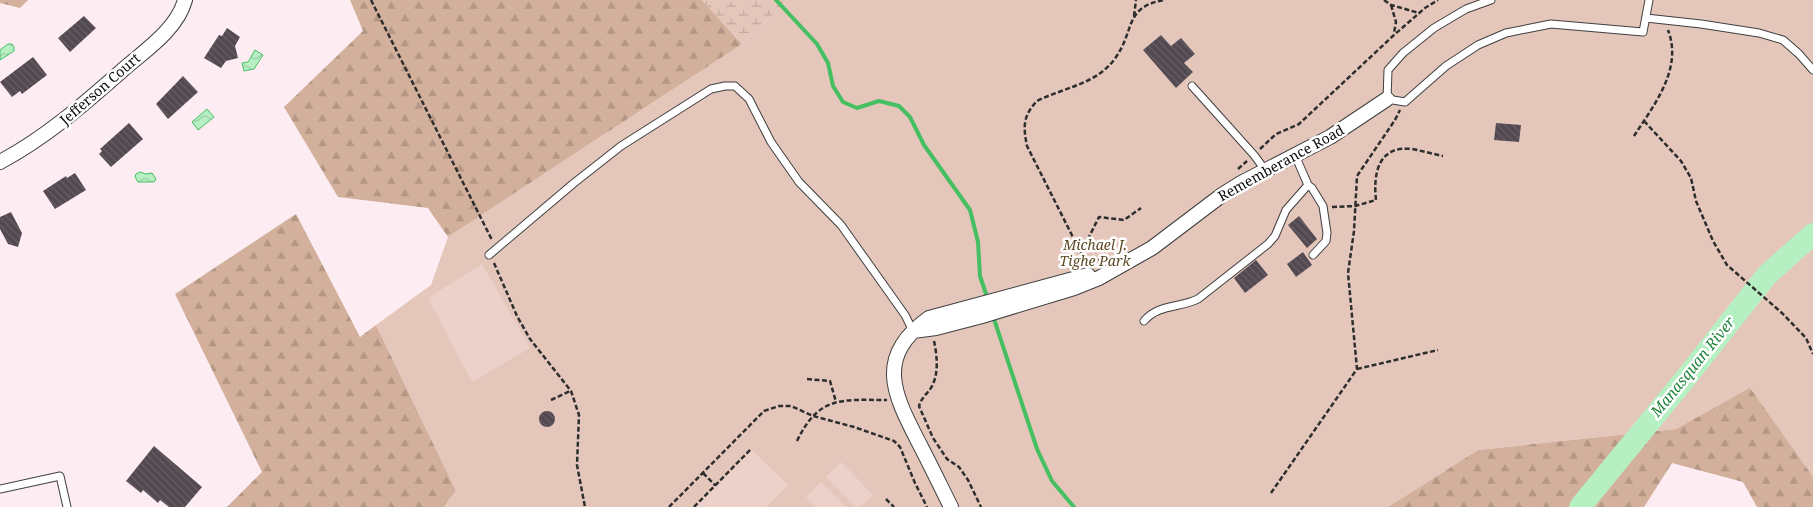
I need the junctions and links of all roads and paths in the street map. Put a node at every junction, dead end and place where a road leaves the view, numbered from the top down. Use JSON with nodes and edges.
{"nodes":[{"id":1,"x":185,"y":0,"type":"edge"},
{"id":2,"x":372,"y":0,"type":"edge"},
{"id":3,"x":1136,"y":0,"type":"edge"},
{"id":4,"x":1164,"y":0,"type":"edge"},
{"id":5,"x":1384,"y":0,"type":"edge"},
{"id":6,"x":1438,"y":0,"type":"edge"},
{"id":7,"x":1491,"y":0,"type":"edge"},
{"id":8,"x":1649,"y":0,"type":"edge"},
{"id":9,"x":1391,"y":5,"type":"junction"},
{"id":10,"x":1419,"y":13,"type":"junction"},
{"id":11,"x":1134,"y":17,"type":"junction"},
{"id":12,"x":1646,"y":18,"type":"junction"},
{"id":13,"x":1664,"y":20,"type":"junction"},
{"id":14,"x":1394,"y":35,"type":"junction"},
{"id":15,"x":1813,"y":70,"type":"edge"},
{"id":16,"x":1192,"y":86,"type":"dead end"},
{"id":17,"x":1386,"y":98,"type":"junction"},
{"id":18,"x":1405,"y":102,"type":"junction"},
{"id":19,"x":1644,"y":121,"type":"junction"},
{"id":20,"x":1634,"y":136,"type":"dead end"},
{"id":21,"x":1254,"y":155,"type":"junction"},
{"id":22,"x":1295,"y":155,"type":"junction"},
{"id":23,"x":1443,"y":156,"type":"dead end"},
{"id":24,"x":0,"y":162,"type":"edge"},
{"id":25,"x":1235,"y":170,"type":"dead end"},
{"id":26,"x":1265,"y":170,"type":"junction"},
{"id":27,"x":1308,"y":185,"type":"junction"},
{"id":28,"x":1323,"y":206,"type":"junction"},
{"id":29,"x":1355,"y":206,"type":"junction"},
{"id":30,"x":1141,"y":208,"type":"dead end"},
{"id":31,"x":1081,"y":253,"type":"junction"},
{"id":32,"x":489,"y":255,"type":"junction"},
{"id":33,"x":1113,"y":255,"type":"dead end"},
{"id":34,"x":1313,"y":255,"type":"dead end"},
{"id":35,"x":1126,"y":262,"type":"junction"},
{"id":36,"x":1090,"y":269,"type":"junction"},
{"id":37,"x":1001,"y":304,"type":"junction"},
{"id":38,"x":981,"y":310,"type":"junction"},
{"id":39,"x":1144,"y":321,"type":"dead end"},
{"id":40,"x":931,"y":329,"type":"junction"},
{"id":41,"x":913,"y":331,"type":"junction"},
{"id":42,"x":1438,"y":350,"type":"dead end"},
{"id":43,"x":1813,"y":354,"type":"edge"},
{"id":44,"x":1357,"y":369,"type":"junction"},
{"id":45,"x":807,"y":379,"type":"dead end"},
{"id":46,"x":571,"y":391,"type":"junction"},
{"id":47,"x":551,"y":400,"type":"dead end"},
{"id":48,"x":899,"y":400,"type":"junction"},
{"id":49,"x":836,"y":402,"type":"junction"},
{"id":50,"x":812,"y":416,"type":"junction"},
{"id":51,"x":797,"y":441,"type":"dead end"},
{"id":52,"x":751,"y":449,"type":"dead end"},
{"id":53,"x":703,"y":473,"type":"junction"},
{"id":54,"x":715,"y":485,"type":"junction"},
{"id":55,"x":0,"y":489,"type":"edge"},
{"id":56,"x":1271,"y":493,"type":"dead end"},
{"id":57,"x":886,"y":499,"type":"dead end"},
{"id":58,"x":67,"y":507,"type":"edge"},
{"id":59,"x":585,"y":507,"type":"edge"},
{"id":60,"x":669,"y":507,"type":"edge"},
{"id":61,"x":694,"y":507,"type":"edge"},
{"id":62,"x":894,"y":507,"type":"edge"},
{"id":63,"x":927,"y":507,"type":"edge"},
{"id":64,"x":952,"y":507,"type":"edge"},
{"id":65,"x":981,"y":507,"type":"edge"}],
"edges":[{"from":1,"to":24,"type":"street","name":"Jefferson Court"},
{"from":2,"to":32,"type":"path"},
{"from":3,"to":11,"type":"path"},
{"from":4,"to":11,"type":"path"},
{"from":5,"to":9,"type":"path"},
{"from":6,"to":10,"type":"path"},
{"from":7,"to":17,"type":"lane"},
{"from":8,"to":12,"type":"lane"},
{"from":9,"to":10,"type":"path"},
{"from":9,"to":14,"type":"path"},
{"from":10,"to":14,"type":"path"},
{"from":11,"to":31,"type":"path"},
{"from":12,"to":13,"type":"lane"},
{"from":12,"to":18,"type":"lane"},
{"from":13,"to":15,"type":"lane"},
{"from":13,"to":19,"type":"path"},
{"from":14,"to":21,"type":"path"},
{"from":16,"to":21,"type":"lane"},
{"from":17,"to":18,"type":"lane"},
{"from":17,"to":22,"type":"street","name":"Rememberance Road"},
{"from":18,"to":29,"type":"path"},
{"from":19,"to":20,"type":"path"},
{"from":19,"to":43,"type":"path"},
{"from":21,"to":25,"type":"path"},
{"from":21,"to":26,"type":"lane"},
{"from":22,"to":26,"type":"street","name":"Rememberance Road"},
{"from":22,"to":27,"type":"lane"},
{"from":23,"to":29,"type":"path"},
{"from":26,"to":35,"type":"street","name":"Rememberance Road"},
{"from":27,"to":28,"type":"lane"},
{"from":27,"to":39,"type":"lane"},
{"from":28,"to":29,"type":"path"},
{"from":28,"to":34,"type":"lane"},
{"from":29,"to":44,"type":"path"},
{"from":30,"to":31,"type":"path"},
{"from":31,"to":36,"type":"path"},
{"from":32,"to":41,"type":"lane"},
{"from":32,"to":46,"type":"path"},
{"from":33,"to":36,"type":"path"},
{"from":35,"to":36,"type":"street","name":"Rememberance Road"},
{"from":35,"to":37,"type":"street","name":"Rememberance Road"},
{"from":36,"to":37,"type":"street","name":"Rememberance Road"},
{"from":37,"to":38,"type":"street","name":"Rememberance Road"},
{"from":38,"to":40,"type":"street","name":"Rememberance Road"},
{"from":38,"to":41,"type":"street","name":"Rememberance Road"},
{"from":40,"to":41,"type":"street","name":"Rememberance Road"},
{"from":40,"to":65,"type":"path"},
{"from":41,"to":48,"type":"street","name":"Rememberance Road"},
{"from":42,"to":44,"type":"path"},
{"from":44,"to":56,"type":"path"},
{"from":45,"to":49,"type":"path"},
{"from":46,"to":47,"type":"path"},
{"from":46,"to":59,"type":"path"},
{"from":48,"to":49,"type":"path"},
{"from":48,"to":64,"type":"street","name":"Rememberance Road"},
{"from":49,"to":50,"type":"path"},
{"from":50,"to":51,"type":"path"},
{"from":50,"to":53,"type":"path"},
{"from":50,"to":63,"type":"path"},
{"from":52,"to":54,"type":"path"},
{"from":53,"to":54,"type":"path"},
{"from":53,"to":60,"type":"path"},
{"from":54,"to":61,"type":"path"},
{"from":55,"to":58,"type":"lane"},
{"from":57,"to":62,"type":"path"}]}
